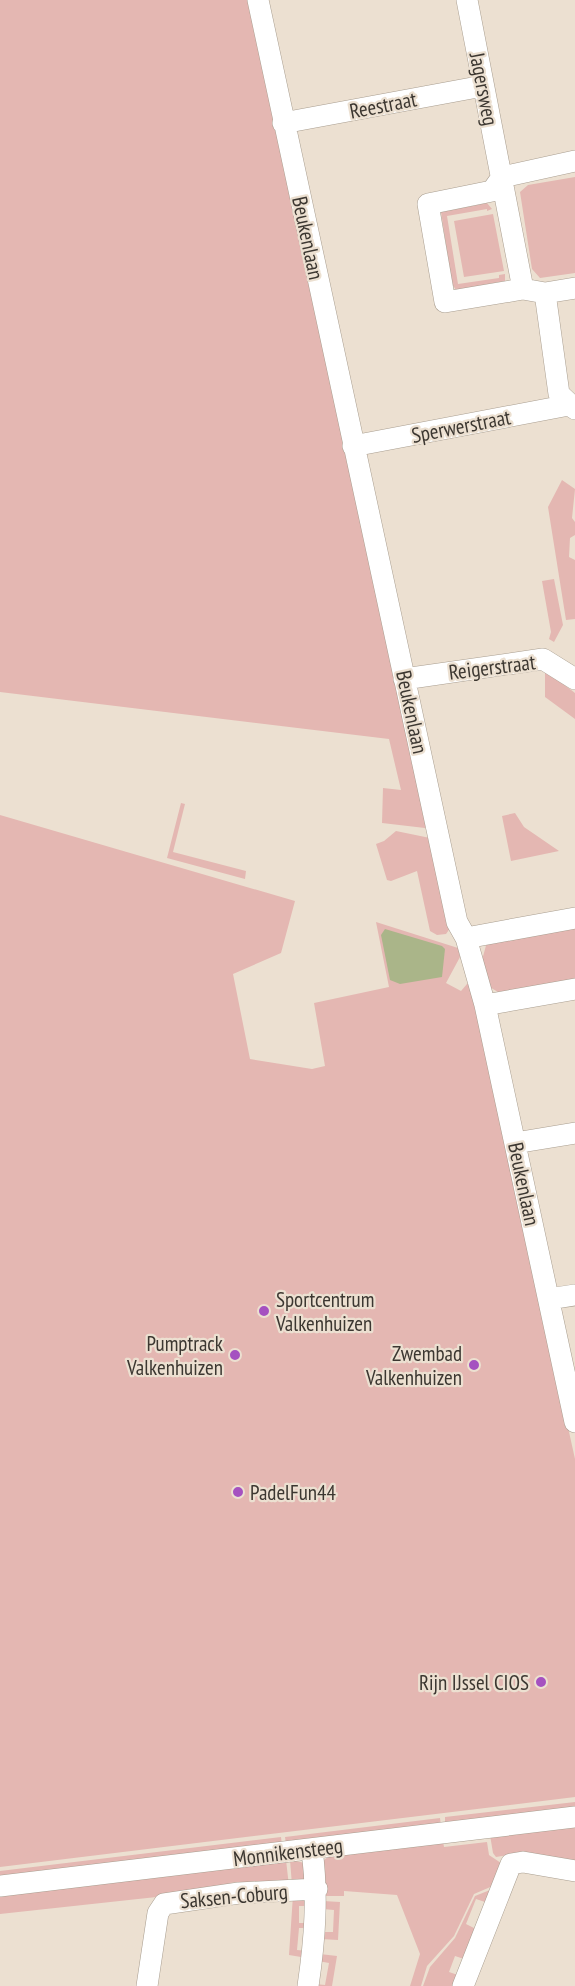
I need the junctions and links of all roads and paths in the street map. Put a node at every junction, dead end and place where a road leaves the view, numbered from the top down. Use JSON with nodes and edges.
{"nodes":[{"id":1,"x":258,"y":0,"type":"edge"},
{"id":2,"x":467,"y":0,"type":"edge"},
{"id":3,"x":483,"y":86,"type":"junction"},
{"id":4,"x":284,"y":123,"type":"junction"},
{"id":5,"x":575,"y":161,"type":"edge"},
{"id":6,"x":502,"y":177,"type":"junction"},
{"id":7,"x":575,"y":288,"type":"edge"},
{"id":8,"x":523,"y":289,"type":"junction"},
{"id":9,"x":545,"y":293,"type":"junction"},
{"id":10,"x":572,"y":407,"type":"edge"},
{"id":11,"x":354,"y":446,"type":"junction"},
{"id":12,"x":404,"y":679,"type":"junction"},
{"id":13,"x":575,"y":679,"type":"edge"},
{"id":14,"x":575,"y":918,"type":"edge"},
{"id":15,"x":466,"y":938,"type":"junction"},
{"id":16,"x":575,"y":989,"type":"edge"},
{"id":17,"x":485,"y":1005,"type":"junction"},
{"id":18,"x":575,"y":1133,"type":"edge"},
{"id":19,"x":515,"y":1143,"type":"junction"},
{"id":20,"x":575,"y":1295,"type":"edge"},
{"id":21,"x":549,"y":1299,"type":"junction"},
{"id":22,"x":575,"y":1422,"type":"edge"},
{"id":23,"x":575,"y":1817,"type":"edge"},
{"id":24,"x":312,"y":1849,"type":"junction"},
{"id":25,"x":575,"y":1871,"type":"edge"},
{"id":26,"x":0,"y":1886,"type":"edge"},
{"id":27,"x":317,"y":1889,"type":"junction"},
{"id":28,"x":147,"y":1986,"type":"edge"},
{"id":29,"x":308,"y":1986,"type":"edge"},
{"id":30,"x":463,"y":1986,"type":"edge"}],
"edges":[{"from":1,"to":4,"type":"street","name":"Beukenlaan"},
{"from":2,"to":3,"type":"street","name":"Jagersweg"},
{"from":3,"to":4,"type":"street","name":"Reestraat"},
{"from":3,"to":6,"type":"street","name":"Jagersweg"},
{"from":4,"to":11,"type":"street","name":"Beukenlaan"},
{"from":5,"to":6,"type":"street"},
{"from":6,"to":8,"type":"street","name":"Jagersweg"},
{"from":6,"to":8,"type":"street"},
{"from":7,"to":9,"type":"street"},
{"from":8,"to":9,"type":"street"},
{"from":9,"to":10,"type":"street","name":"Sperwerstraat"},
{"from":10,"to":11,"type":"street","name":"Sperwerstraat"},
{"from":11,"to":12,"type":"street","name":"Beukenlaan"},
{"from":12,"to":13,"type":"street","name":"Reigerstraat"},
{"from":12,"to":15,"type":"street","name":"Beukenlaan"},
{"from":14,"to":15,"type":"street"},
{"from":15,"to":17,"type":"street","name":"Beukenlaan"},
{"from":16,"to":17,"type":"street"},
{"from":17,"to":19,"type":"street","name":"Beukenlaan"},
{"from":18,"to":19,"type":"street"},
{"from":19,"to":21,"type":"street","name":"Beukenlaan"},
{"from":20,"to":21,"type":"street"},
{"from":21,"to":22,"type":"street","name":"Beukenlaan"},
{"from":23,"to":24,"type":"street","name":"Monnikensteeg"},
{"from":24,"to":26,"type":"street","name":"Monnikensteeg"},
{"from":24,"to":27,"type":"street","name":"Saksen-Coburg"},
{"from":25,"to":30,"type":"street"},
{"from":27,"to":28,"type":"street","name":"Saksen-Coburg"},
{"from":27,"to":29,"type":"street","name":"Saksen-Coburg"}]}
